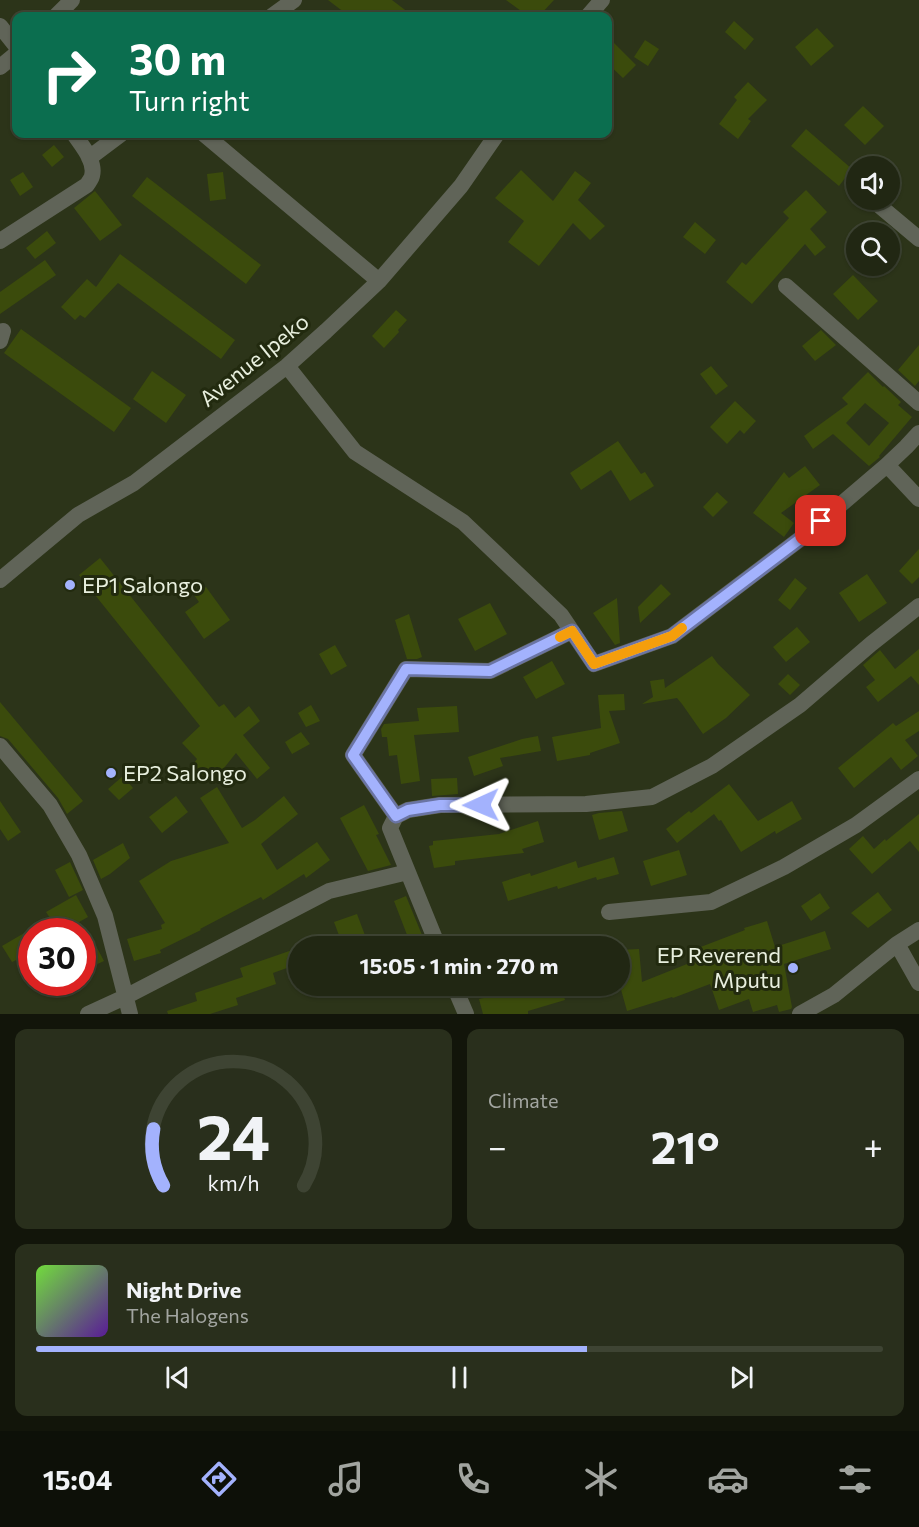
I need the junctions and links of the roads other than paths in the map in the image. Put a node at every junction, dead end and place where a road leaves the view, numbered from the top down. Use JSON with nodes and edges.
{"nodes":[{"id":1,"x":72,"y":0,"type":"edge"},
{"id":2,"x":294,"y":0,"type":"edge"},
{"id":3,"x":602,"y":0,"type":"edge"},
{"id":4,"x":60,"y":12,"type":"edge"},
{"id":5,"x":278,"y":12,"type":"edge"},
{"id":6,"x":592,"y":12,"type":"edge"},
{"id":7,"x":0,"y":26,"type":"edge"},
{"id":8,"x":12,"y":41,"type":"edge"},
{"id":9,"x":12,"y":57,"type":"edge"},
{"id":10,"x":0,"y":67,"type":"edge"},
{"id":11,"x":76,"y":138,"type":"edge"},
{"id":12,"x":116,"y":138,"type":"edge"},
{"id":13,"x":209,"y":138,"type":"edge"},
{"id":14,"x":494,"y":138,"type":"edge"},
{"id":15,"x":89,"y":158,"type":"junction"},
{"id":16,"x":885,"y":210,"type":"edge"},
{"id":17,"x":919,"y":239,"type":"edge"},
{"id":18,"x":0,"y":241,"type":"edge"},
{"id":19,"x":379,"y":281,"type":"junction"},
{"id":20,"x":786,"y":286,"type":"dead end"},
{"id":21,"x":287,"y":366,"type":"junction"},
{"id":22,"x":919,"y":403,"type":"edge"},
{"id":23,"x":919,"y":433,"type":"edge"},
{"id":24,"x":887,"y":465,"type":"junction"},
{"id":25,"x":919,"y":499,"type":"edge"},
{"id":26,"x":0,"y":580,"type":"edge"},
{"id":27,"x":919,"y":606,"type":"edge"},
{"id":28,"x":572,"y":631,"type":"junction"},
{"id":29,"x":0,"y":746,"type":"edge"},
{"id":30,"x":919,"y":779,"type":"edge"},
{"id":31,"x":396,"y":816,"type":"junction"},
{"id":32,"x":408,"y":872,"type":"junction"},
{"id":33,"x":609,"y":912,"type":"dead end"},
{"id":34,"x":919,"y":930,"type":"edge"},
{"id":35,"x":434,"y":936,"type":"edge"},
{"id":36,"x":897,"y":944,"type":"junction"},
{"id":37,"x":919,"y":983,"type":"edge"},
{"id":38,"x":458,"y":996,"type":"edge"},
{"id":39,"x":125,"y":997,"type":"junction"},
{"id":40,"x":88,"y":1014,"type":"edge"},
{"id":41,"x":130,"y":1014,"type":"edge"},
{"id":42,"x":466,"y":1014,"type":"edge"},
{"id":43,"x":800,"y":1014,"type":"edge"}],
"edges":[{"from":1,"to":4,"type":"street"},
{"from":2,"to":5,"type":"street"},
{"from":3,"to":6,"type":"street"},
{"from":7,"to":8,"type":"street"},
{"from":9,"to":10,"type":"street"},
{"from":11,"to":15,"type":"street"},
{"from":12,"to":15,"type":"street"},
{"from":13,"to":19,"type":"street"},
{"from":14,"to":19,"type":"street","name":"Avenue Ipeko"},
{"from":15,"to":18,"type":"street"},
{"from":16,"to":17,"type":"street"},
{"from":19,"to":21,"type":"street","name":"Avenue Ipeko"},
{"from":20,"to":22,"type":"street"},
{"from":21,"to":26,"type":"street","name":"Avenue Ipeko"},
{"from":21,"to":28,"type":"street"},
{"from":23,"to":24,"type":"street"},
{"from":24,"to":25,"type":"street"},
{"from":24,"to":28,"type":"street"},
{"from":27,"to":31,"type":"street"},
{"from":28,"to":31,"type":"street"},
{"from":29,"to":39,"type":"street"},
{"from":30,"to":33,"type":"street"},
{"from":31,"to":32,"type":"street"},
{"from":32,"to":35,"type":"street"},
{"from":32,"to":39,"type":"street"},
{"from":34,"to":36,"type":"street"},
{"from":36,"to":37,"type":"street"},
{"from":36,"to":43,"type":"street"},
{"from":38,"to":42,"type":"street"},
{"from":39,"to":40,"type":"street"},
{"from":39,"to":41,"type":"street"}]}
